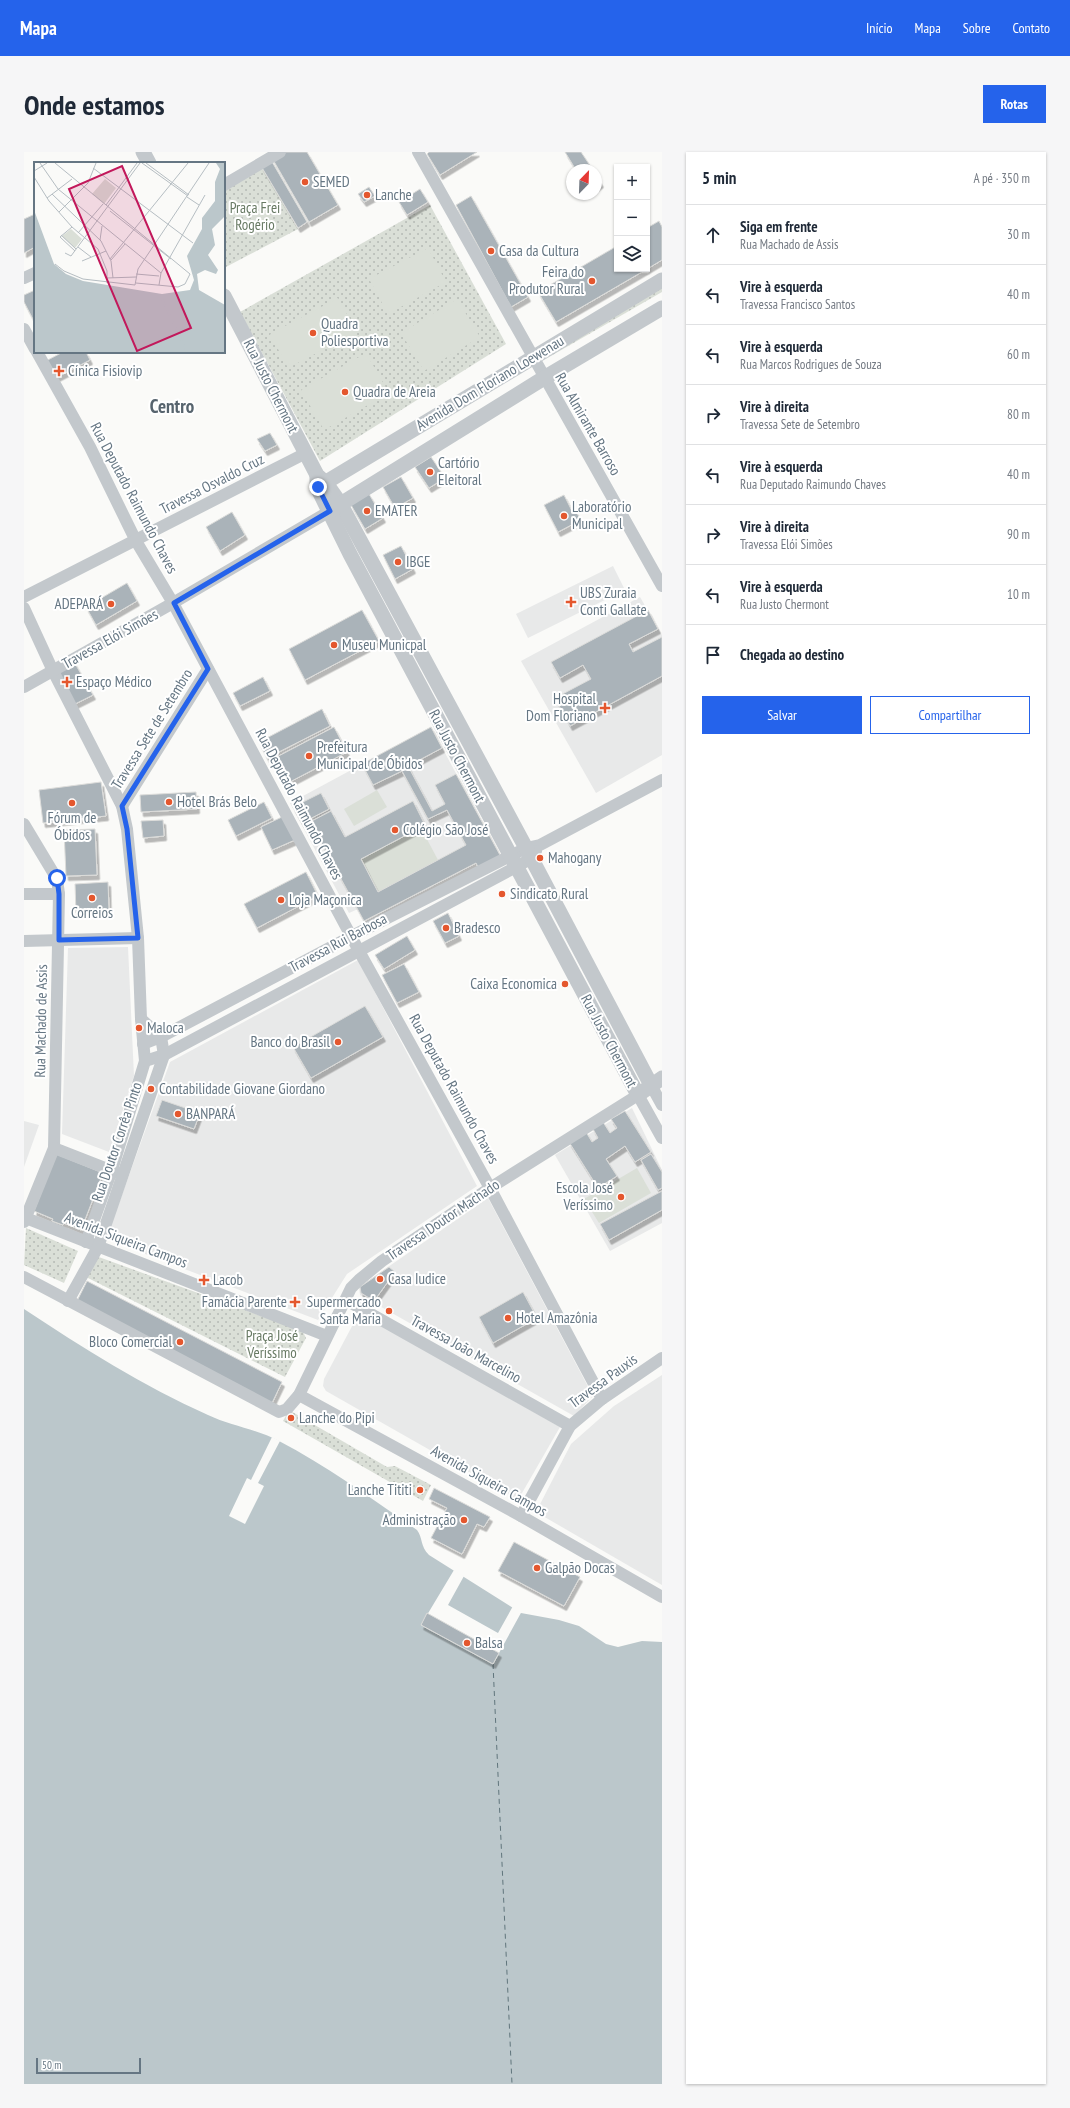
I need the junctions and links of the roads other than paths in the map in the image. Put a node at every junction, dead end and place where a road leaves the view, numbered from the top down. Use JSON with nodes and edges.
{"nodes":[{"id":1,"x":143,"y":152,"type":"edge"},
{"id":2,"x":280,"y":152,"type":"edge"},
{"id":3,"x":418,"y":152,"type":"edge"},
{"id":4,"x":148,"y":162,"type":"edge"},
{"id":5,"x":225,"y":184,"type":"edge"},
{"id":6,"x":34,"y":273,"type":"edge"},
{"id":7,"x":24,"y":278,"type":"edge"},
{"id":8,"x":662,"y":280,"type":"edge"},
{"id":9,"x":225,"y":298,"type":"edge"},
{"id":10,"x":662,"y":308,"type":"edge"},
{"id":11,"x":24,"y":330,"type":"edge"},
{"id":12,"x":34,"y":347,"type":"edge"},
{"id":13,"x":38,"y":353,"type":"edge"},
{"id":14,"x":532,"y":357,"type":"junction"},
{"id":15,"x":544,"y":378,"type":"junction"},
{"id":16,"x":306,"y":453,"type":"junction"},
{"id":17,"x":320,"y":482,"type":"junction"},
{"id":18,"x":335,"y":507,"type":"junction"},
{"id":19,"x":136,"y":541,"type":"junction"},
{"id":20,"x":662,"y":586,"type":"edge"},
{"id":21,"x":24,"y":597,"type":"edge"},
{"id":22,"x":174,"y":603,"type":"junction"},
{"id":23,"x":24,"y":608,"type":"edge"},
{"id":24,"x":208,"y":669,"type":"junction"},
{"id":25,"x":53,"y":671,"type":"junction"},
{"id":26,"x":24,"y":687,"type":"edge"},
{"id":27,"x":662,"y":780,"type":"edge"},
{"id":28,"x":122,"y":806,"type":"junction"},
{"id":29,"x":24,"y":824,"type":"edge"},
{"id":30,"x":533,"y":850,"type":"junction"},
{"id":31,"x":513,"y":862,"type":"junction"},
{"id":32,"x":24,"y":894,"type":"edge"},
{"id":33,"x":59,"y":894,"type":"junction"},
{"id":34,"x":352,"y":936,"type":"junction"},
{"id":35,"x":138,"y":938,"type":"junction"},
{"id":36,"x":59,"y":940,"type":"junction"},
{"id":37,"x":24,"y":941,"type":"edge"},
{"id":38,"x":359,"y":951,"type":"junction"},
{"id":39,"x":141,"y":1019,"type":"junction"},
{"id":40,"x":161,"y":1037,"type":"junction"},
{"id":41,"x":143,"y":1044,"type":"junction"},
{"id":42,"x":164,"y":1055,"type":"junction"},
{"id":43,"x":145,"y":1061,"type":"junction"},
{"id":44,"x":657,"y":1082,"type":"edge"},
{"id":45,"x":638,"y":1095,"type":"junction"},
{"id":46,"x":662,"y":1105,"type":"edge"},
{"id":47,"x":662,"y":1138,"type":"edge"},
{"id":48,"x":54,"y":1148,"type":"junction"},
{"id":49,"x":112,"y":1170,"type":"junction"},
{"id":50,"x":123,"y":1175,"type":"junction"},
{"id":51,"x":490,"y":1188,"type":"junction"},
{"id":52,"x":25,"y":1220,"type":"edge"},
{"id":53,"x":86,"y":1242,"type":"junction"},
{"id":54,"x":98,"y":1246,"type":"junction"},
{"id":55,"x":24,"y":1277,"type":"edge"},
{"id":56,"x":346,"y":1300,"type":"junction"},
{"id":57,"x":68,"y":1301,"type":"junction"},
{"id":58,"x":327,"y":1336,"type":"junction"},
{"id":59,"x":662,"y":1358,"type":"edge"},
{"id":60,"x":299,"y":1395,"type":"junction"},
{"id":61,"x":602,"y":1399,"type":"junction"},
{"id":62,"x":570,"y":1426,"type":"junction"},
{"id":63,"x":520,"y":1516,"type":"junction"},
{"id":64,"x":662,"y":1597,"type":"edge"}],
"edges":[{"from":1,"to":4,"type":"street"},
{"from":2,"to":5,"type":"street"},
{"from":3,"to":14,"type":"street","name":"Rua Almirante Barroso"},
{"from":6,"to":7,"type":"street"},
{"from":8,"to":14,"type":"street","name":"Avenida Dom Floriano Loewenau"},
{"from":9,"to":16,"type":"street","name":"Rua Justo Chermont"},
{"from":10,"to":15,"type":"street","name":"Avenida Dom Floriano Loewenau"},
{"from":11,"to":12,"type":"street"},
{"from":13,"to":19,"type":"street","name":"Rua Deputado Raimundo Chaves"},
{"from":14,"to":15,"type":"street","name":"Rua Almirante Barroso"},
{"from":14,"to":17,"type":"street","name":"Avenida Dom Floriano Loewenau"},
{"from":15,"to":18,"type":"street","name":"Avenida Dom Floriano Loewenau"},
{"from":15,"to":20,"type":"street","name":"Rua Almirante Barroso"},
{"from":16,"to":17,"type":"street","name":"Rua Justo Chermont"},
{"from":16,"to":19,"type":"street","name":"Travessa Osvaldo Cruz"},
{"from":17,"to":18,"type":"street","name":"Rua Justo Chermont"},
{"from":18,"to":22,"type":"street","name":"Travessa Elói Simões"},
{"from":18,"to":30,"type":"street","name":"Rua Justo Chermont"},
{"from":18,"to":31,"type":"street","name":"Rua Justo Chermont"},
{"from":19,"to":21,"type":"street","name":"Travessa Osvaldo Cruz"},
{"from":19,"to":22,"type":"street","name":"Rua Deputado Raimundo Chaves"},
{"from":22,"to":24,"type":"street","name":"Rua Deputado Raimundo Chaves"},
{"from":22,"to":25,"type":"street","name":"Travessa Elói Simões"},
{"from":23,"to":25,"type":"street"},
{"from":24,"to":28,"type":"street","name":"Travessa Sete de Setembro"},
{"from":24,"to":34,"type":"street","name":"Rua Deputado Raimundo Chaves"},
{"from":25,"to":26,"type":"street","name":"Travessa Elói Simões"},
{"from":25,"to":28,"type":"street"},
{"from":27,"to":30,"type":"street","name":"Travessa Rui Barbosa"},
{"from":28,"to":35,"type":"street"},
{"from":29,"to":33,"type":"street","name":"Rua Machado de Assis"},
{"from":30,"to":31,"type":"street","name":"Travessa Rui Barbosa"},
{"from":30,"to":44,"type":"street","name":"Rua Justo Chermont"},
{"from":31,"to":34,"type":"street","name":"Travessa Rui Barbosa"},
{"from":31,"to":38,"type":"street","name":"Travessa Rui Barbosa"},
{"from":31,"to":45,"type":"street","name":"Rua Justo Chermont"},
{"from":32,"to":33,"type":"street"},
{"from":33,"to":36,"type":"street","name":"Rua Machado de Assis"},
{"from":34,"to":38,"type":"street","name":"Rua Deputado Raimundo Chaves"},
{"from":34,"to":40,"type":"street","name":"Travessa Rui Barbosa"},
{"from":35,"to":36,"type":"street"},
{"from":35,"to":39,"type":"street"},
{"from":36,"to":37,"type":"street"},
{"from":36,"to":48,"type":"street","name":"Rua Machado de Assis"},
{"from":38,"to":42,"type":"street","name":"Travessa Rui Barbosa"},
{"from":38,"to":51,"type":"street","name":"Rua Deputado Raimundo Chaves"},
{"from":39,"to":40,"type":"street"},
{"from":39,"to":41,"type":"street"},
{"from":40,"to":41,"type":"street","name":"Travessa Rui Barbosa"},
{"from":40,"to":42,"type":"street","name":"Rua Doutor Corrêa Pinto"},
{"from":41,"to":43,"type":"street"},
{"from":42,"to":43,"type":"street","name":"Travessa Rui Barbosa"},
{"from":42,"to":50,"type":"street","name":"Rua Doutor Corrêa Pinto"},
{"from":43,"to":49,"type":"street","name":"Rua Doutor Corrêa Pinto"},
{"from":44,"to":45,"type":"street","name":"Travessa Doutor Machado"},
{"from":44,"to":46,"type":"street","name":"Rua Justo Chermont"},
{"from":45,"to":47,"type":"street","name":"Rua Justo Chermont"},
{"from":45,"to":51,"type":"street","name":"Travessa Doutor Machado"},
{"from":48,"to":49,"type":"street"},
{"from":48,"to":52,"type":"street","name":"Rua Machado de Assis"},
{"from":49,"to":50,"type":"street"},
{"from":49,"to":53,"type":"street","name":"Rua Doutor Corrêa Pinto"},
{"from":50,"to":54,"type":"street","name":"Rua Doutor Corrêa Pinto"},
{"from":51,"to":56,"type":"street","name":"Travessa Doutor Machado"},
{"from":51,"to":61,"type":"street","name":"Rua Deputado Raimundo Chaves"},
{"from":52,"to":53,"type":"street","name":"Avenida Siqueira Campos"},
{"from":53,"to":54,"type":"street","name":"Avenida Siqueira Campos"},
{"from":54,"to":57,"type":"street","name":"Rua Doutor Corrêa Pinto"},
{"from":54,"to":58,"type":"street","name":"Avenida Siqueira Campos"},
{"from":55,"to":57,"type":"street"},
{"from":56,"to":58,"type":"street","name":"Travessa Doutor Machado"},
{"from":56,"to":62,"type":"street","name":"Travessa João Marcelino"},
{"from":57,"to":60,"type":"street","name":"Travessa Doutor Machado"},
{"from":58,"to":60,"type":"street","name":"Travessa Doutor Machado"},
{"from":59,"to":61,"type":"street","name":"Travessa Pauxis"},
{"from":60,"to":63,"type":"street","name":"Avenida Siqueira Campos"},
{"from":61,"to":62,"type":"street","name":"Travessa Pauxis"},
{"from":62,"to":63,"type":"street","name":"Travessa Pauxis"},
{"from":63,"to":64,"type":"street","name":"Avenida Siqueira Campos"}]}
